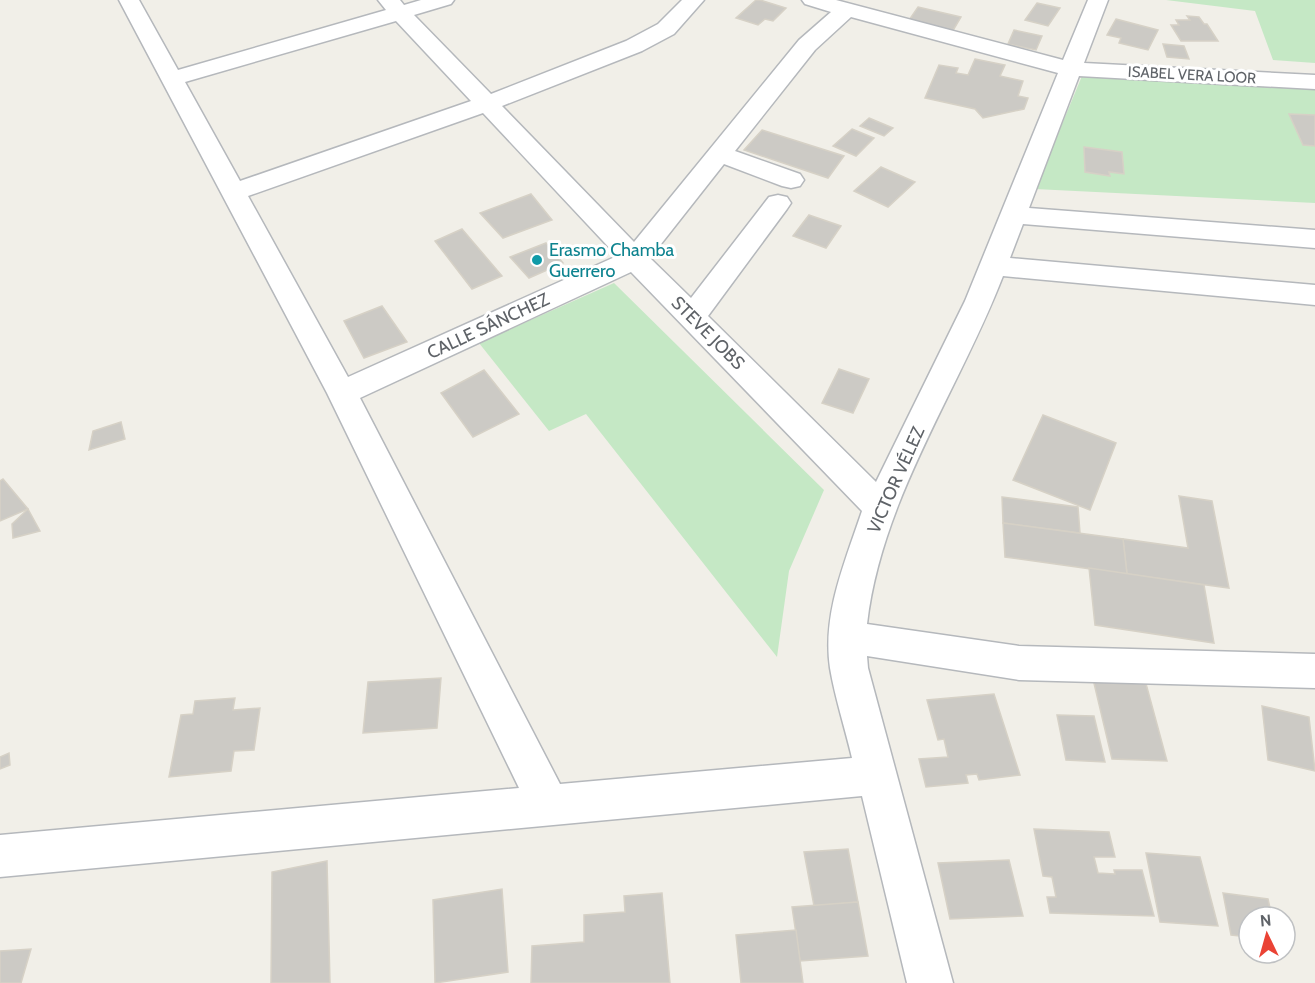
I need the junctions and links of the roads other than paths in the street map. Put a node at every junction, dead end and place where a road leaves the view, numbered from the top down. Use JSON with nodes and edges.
{"nodes":[{"id":1,"x":129,"y":0,"type":"edge"},
{"id":2,"x":444,"y":0,"type":"edge"},
{"id":3,"x":694,"y":0,"type":"edge"},
{"id":4,"x":812,"y":0,"type":"edge"},
{"id":5,"x":1098,"y":0,"type":"edge"},
{"id":6,"x":394,"y":7,"type":"edge"},
{"id":7,"x":880,"y":9,"type":"edge"},
{"id":8,"x":846,"y":10,"type":"junction"},
{"id":9,"x":1069,"y":69,"type":"junction"},
{"id":10,"x":170,"y":79,"type":"junction"},
{"id":11,"x":1315,"y":82,"type":"edge"},
{"id":12,"x":486,"y":104,"type":"junction"},
{"id":13,"x":719,"y":154,"type":"junction"},
{"id":14,"x":232,"y":192,"type":"junction"},
{"id":15,"x":1014,"y":215,"type":"junction"},
{"id":16,"x":1315,"y":239,"type":"edge"},
{"id":17,"x":635,"y":259,"type":"junction"},
{"id":18,"x":993,"y":266,"type":"junction"},
{"id":19,"x":1315,"y":295,"type":"edge"},
{"id":20,"x":692,"y":317,"type":"junction"},
{"id":21,"x":342,"y":393,"type":"junction"},
{"id":22,"x":880,"y":508,"type":"junction"},
{"id":23,"x":846,"y":637,"type":"junction"},
{"id":24,"x":1315,"y":671,"type":"edge"},
{"id":25,"x":876,"y":775,"type":"junction"},
{"id":26,"x":549,"y":805,"type":"junction"},
{"id":27,"x":0,"y":856,"type":"edge"},
{"id":28,"x":930,"y":983,"type":"edge"}],
"edges":[{"from":1,"to":10,"type":"street"},
{"from":2,"to":6,"type":"street"},
{"from":3,"to":12,"type":"street"},
{"from":4,"to":8,"type":"street","name":"ISABEL VERA LOOR"},
{"from":5,"to":9,"type":"street","name":"VICTOR VÉLEZ"},
{"from":6,"to":10,"type":"street"},
{"from":6,"to":12,"type":"street","name":"STEVE JOBS"},
{"from":7,"to":8,"type":"street","name":"ISABEL VERA LOOR"},
{"from":7,"to":9,"type":"street","name":"ISABEL VERA LOOR"},
{"from":8,"to":13,"type":"street"},
{"from":9,"to":11,"type":"street","name":"ISABEL VERA LOOR"},
{"from":9,"to":15,"type":"street","name":"VICTOR VÉLEZ"},
{"from":10,"to":14,"type":"street"},
{"from":12,"to":14,"type":"street"},
{"from":12,"to":17,"type":"street","name":"STEVE JOBS"},
{"from":13,"to":17,"type":"street"},
{"from":13,"to":20,"type":"street"},
{"from":14,"to":21,"type":"street"},
{"from":15,"to":16,"type":"street"},
{"from":15,"to":18,"type":"street","name":"VICTOR VÉLEZ"},
{"from":17,"to":20,"type":"street","name":"STEVE JOBS"},
{"from":17,"to":21,"type":"street","name":"CALLE SÁNCHEZ"},
{"from":18,"to":19,"type":"street"},
{"from":18,"to":22,"type":"street","name":"VICTOR VÉLEZ"},
{"from":20,"to":22,"type":"street","name":"STEVE JOBS"},
{"from":21,"to":26,"type":"street"},
{"from":22,"to":23,"type":"street","name":"VICTOR VÉLEZ"},
{"from":23,"to":24,"type":"street"},
{"from":23,"to":25,"type":"street","name":"VICTOR VÉLEZ"},
{"from":25,"to":26,"type":"street"},
{"from":25,"to":28,"type":"street","name":"VICTOR VÉLEZ"},
{"from":26,"to":27,"type":"street"}]}
